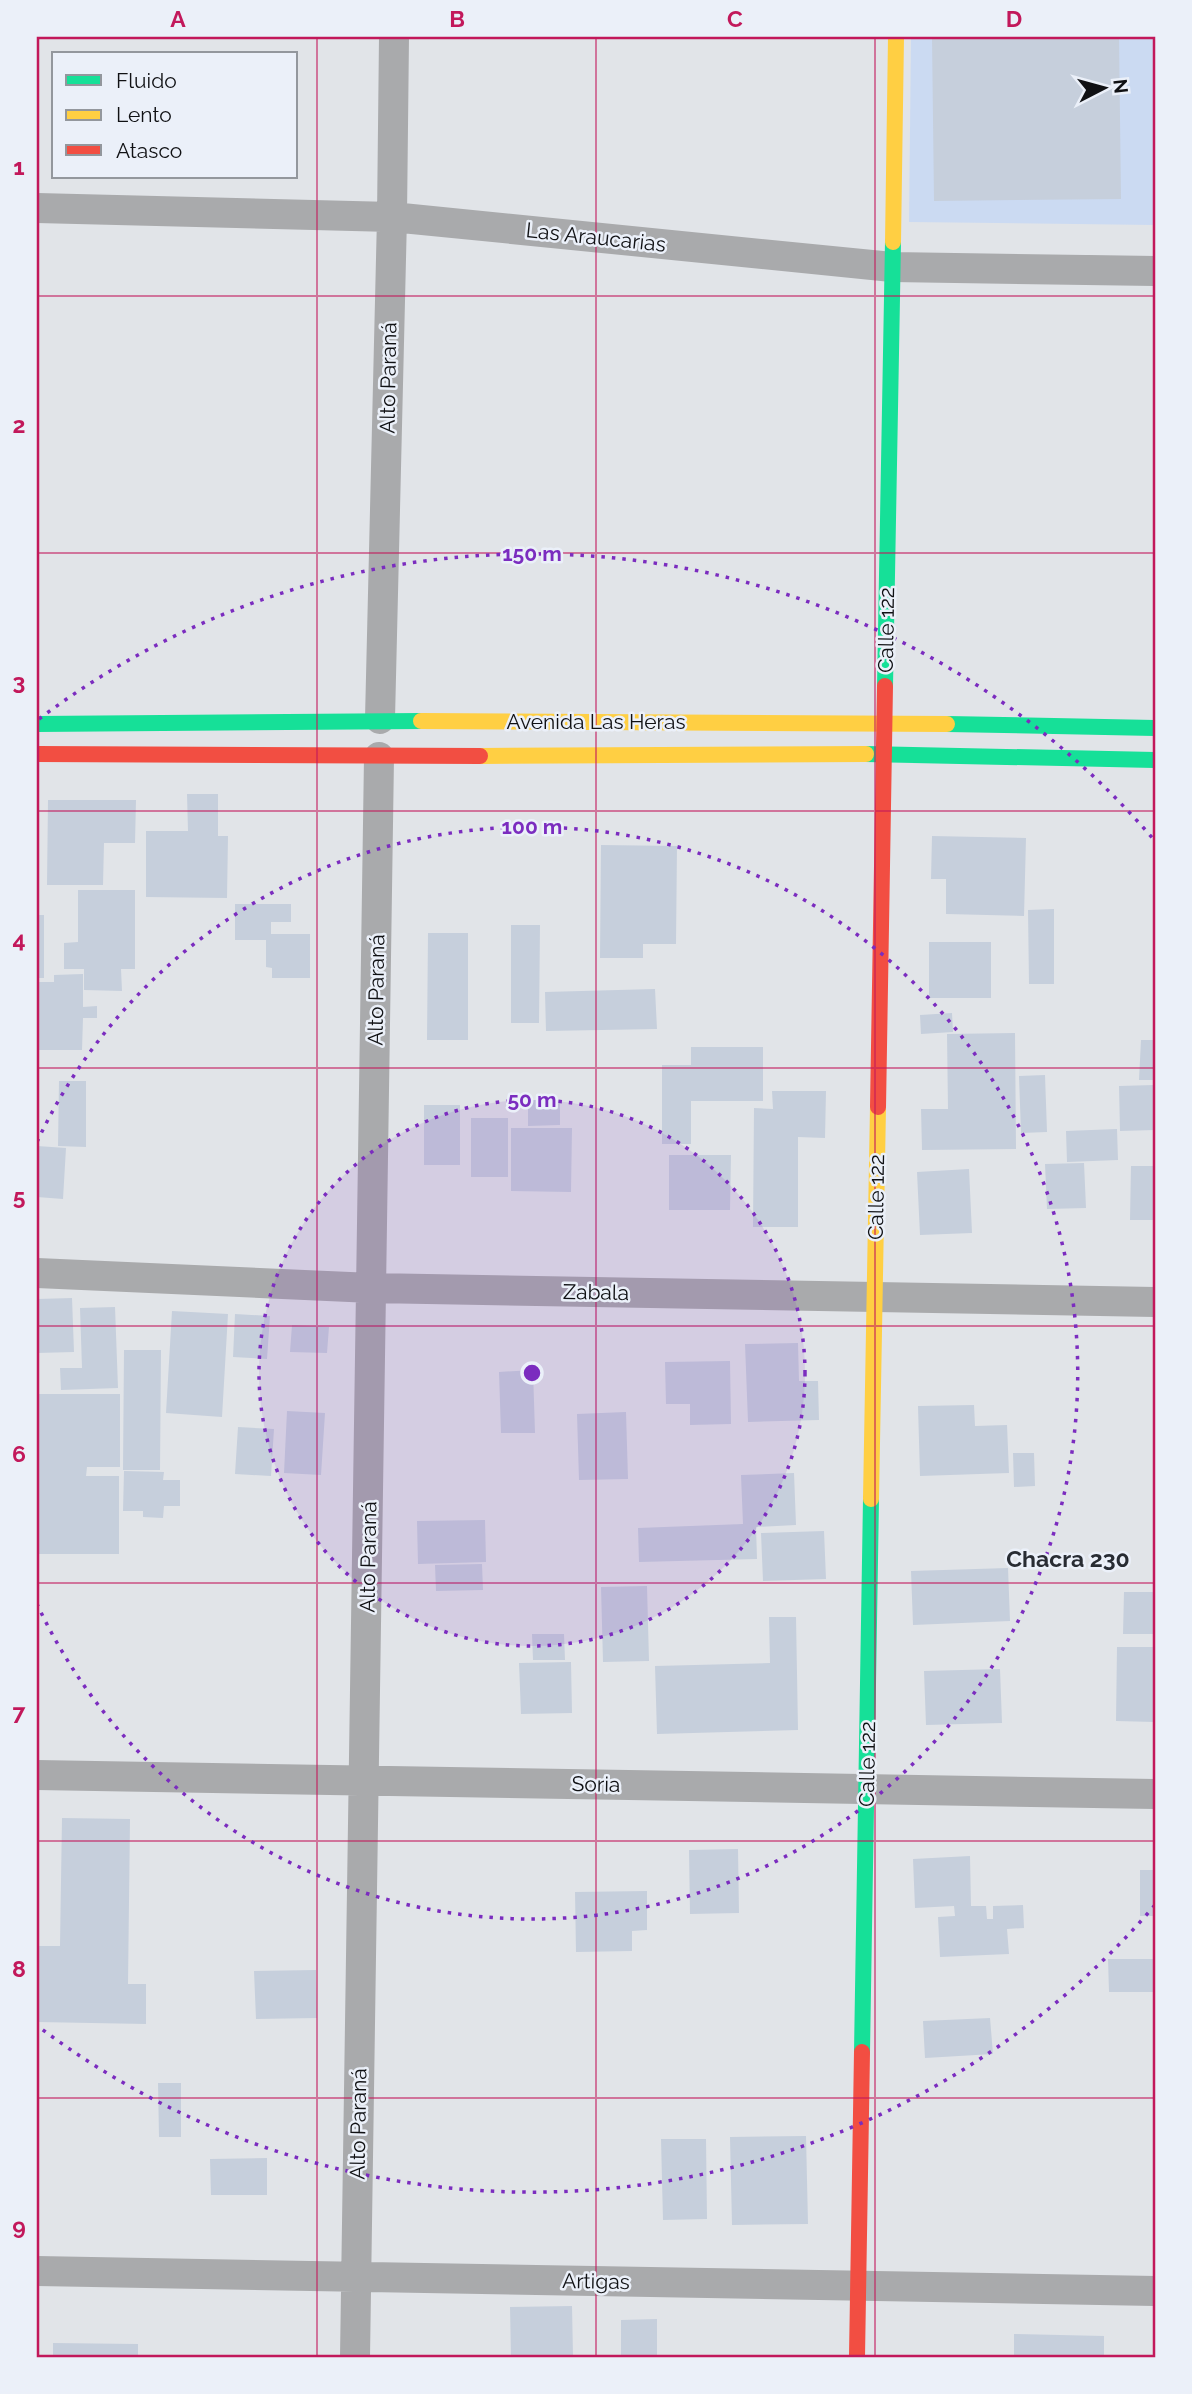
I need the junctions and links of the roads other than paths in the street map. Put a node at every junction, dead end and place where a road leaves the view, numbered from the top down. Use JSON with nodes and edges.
{"nodes":[{"id":1,"x":394,"y":37,"type":"edge"},
{"id":2,"x":896,"y":37,"type":"edge"},
{"id":3,"x":37,"y":208,"type":"edge"},
{"id":4,"x":392,"y":216,"type":"junction"},
{"id":5,"x":892,"y":267,"type":"junction"},
{"id":6,"x":1155,"y":271,"type":"edge"},
{"id":7,"x":380,"y":719,"type":"junction"},
{"id":8,"x":885,"y":722,"type":"junction"},
{"id":9,"x":37,"y":724,"type":"edge"},
{"id":10,"x":1155,"y":729,"type":"edge"},
{"id":11,"x":37,"y":754,"type":"edge"},
{"id":12,"x":884,"y":754,"type":"junction"},
{"id":13,"x":379,"y":758,"type":"junction"},
{"id":14,"x":1155,"y":760,"type":"edge"},
{"id":15,"x":37,"y":1273,"type":"edge"},
{"id":16,"x":372,"y":1288,"type":"junction"},
{"id":17,"x":874,"y":1297,"type":"junction"},
{"id":18,"x":1155,"y":1302,"type":"edge"},
{"id":19,"x":37,"y":1775,"type":"edge"},
{"id":20,"x":364,"y":1780,"type":"junction"},
{"id":21,"x":867,"y":1789,"type":"junction"},
{"id":22,"x":1155,"y":1794,"type":"edge"},
{"id":23,"x":37,"y":2271,"type":"edge"},
{"id":24,"x":356,"y":2276,"type":"junction"},
{"id":25,"x":858,"y":2286,"type":"junction"},
{"id":26,"x":1155,"y":2291,"type":"edge"},
{"id":27,"x":355,"y":2357,"type":"edge"},
{"id":28,"x":858,"y":2357,"type":"edge"}],
"edges":[{"from":1,"to":4,"type":"street","name":"Alto Paraná"},
{"from":2,"to":5,"type":"street","name":"Calle 122"},
{"from":3,"to":4,"type":"street","name":"Las Araucarias"},
{"from":4,"to":5,"type":"street","name":"Las Araucarias"},
{"from":4,"to":7,"type":"street","name":"Alto Paraná"},
{"from":5,"to":6,"type":"street","name":"Las Araucarias"},
{"from":5,"to":8,"type":"street","name":"Calle 122"},
{"from":7,"to":8,"type":"street","name":"Avenida Las Heras"},
{"from":7,"to":9,"type":"street","name":"Avenida Las Heras"},
{"from":8,"to":10,"type":"street","name":"Avenida Las Heras"},
{"from":8,"to":12,"type":"street","name":"Calle 122"},
{"from":11,"to":13,"type":"street","name":"Avenida Las Heras"},
{"from":12,"to":13,"type":"street","name":"Avenida Las Heras"},
{"from":12,"to":14,"type":"street","name":"Avenida Las Heras"},
{"from":12,"to":17,"type":"street","name":"Calle 122"},
{"from":13,"to":16,"type":"street","name":"Alto Paraná"},
{"from":15,"to":16,"type":"street","name":"Zabala"},
{"from":16,"to":17,"type":"street","name":"Zabala"},
{"from":16,"to":20,"type":"street","name":"Alto Paraná"},
{"from":17,"to":18,"type":"street","name":"Zabala"},
{"from":17,"to":21,"type":"street","name":"Calle 122"},
{"from":19,"to":20,"type":"street","name":"Soria"},
{"from":20,"to":21,"type":"street","name":"Soria"},
{"from":20,"to":24,"type":"street","name":"Alto Paraná"},
{"from":21,"to":22,"type":"street","name":"Soria"},
{"from":21,"to":25,"type":"street","name":"Calle 122"},
{"from":23,"to":24,"type":"street","name":"Artigas"},
{"from":24,"to":25,"type":"street","name":"Artigas"},
{"from":24,"to":27,"type":"street","name":"Alto Paraná"},
{"from":25,"to":26,"type":"street","name":"Artigas"},
{"from":25,"to":28,"type":"street","name":"Calle 122"}]}
